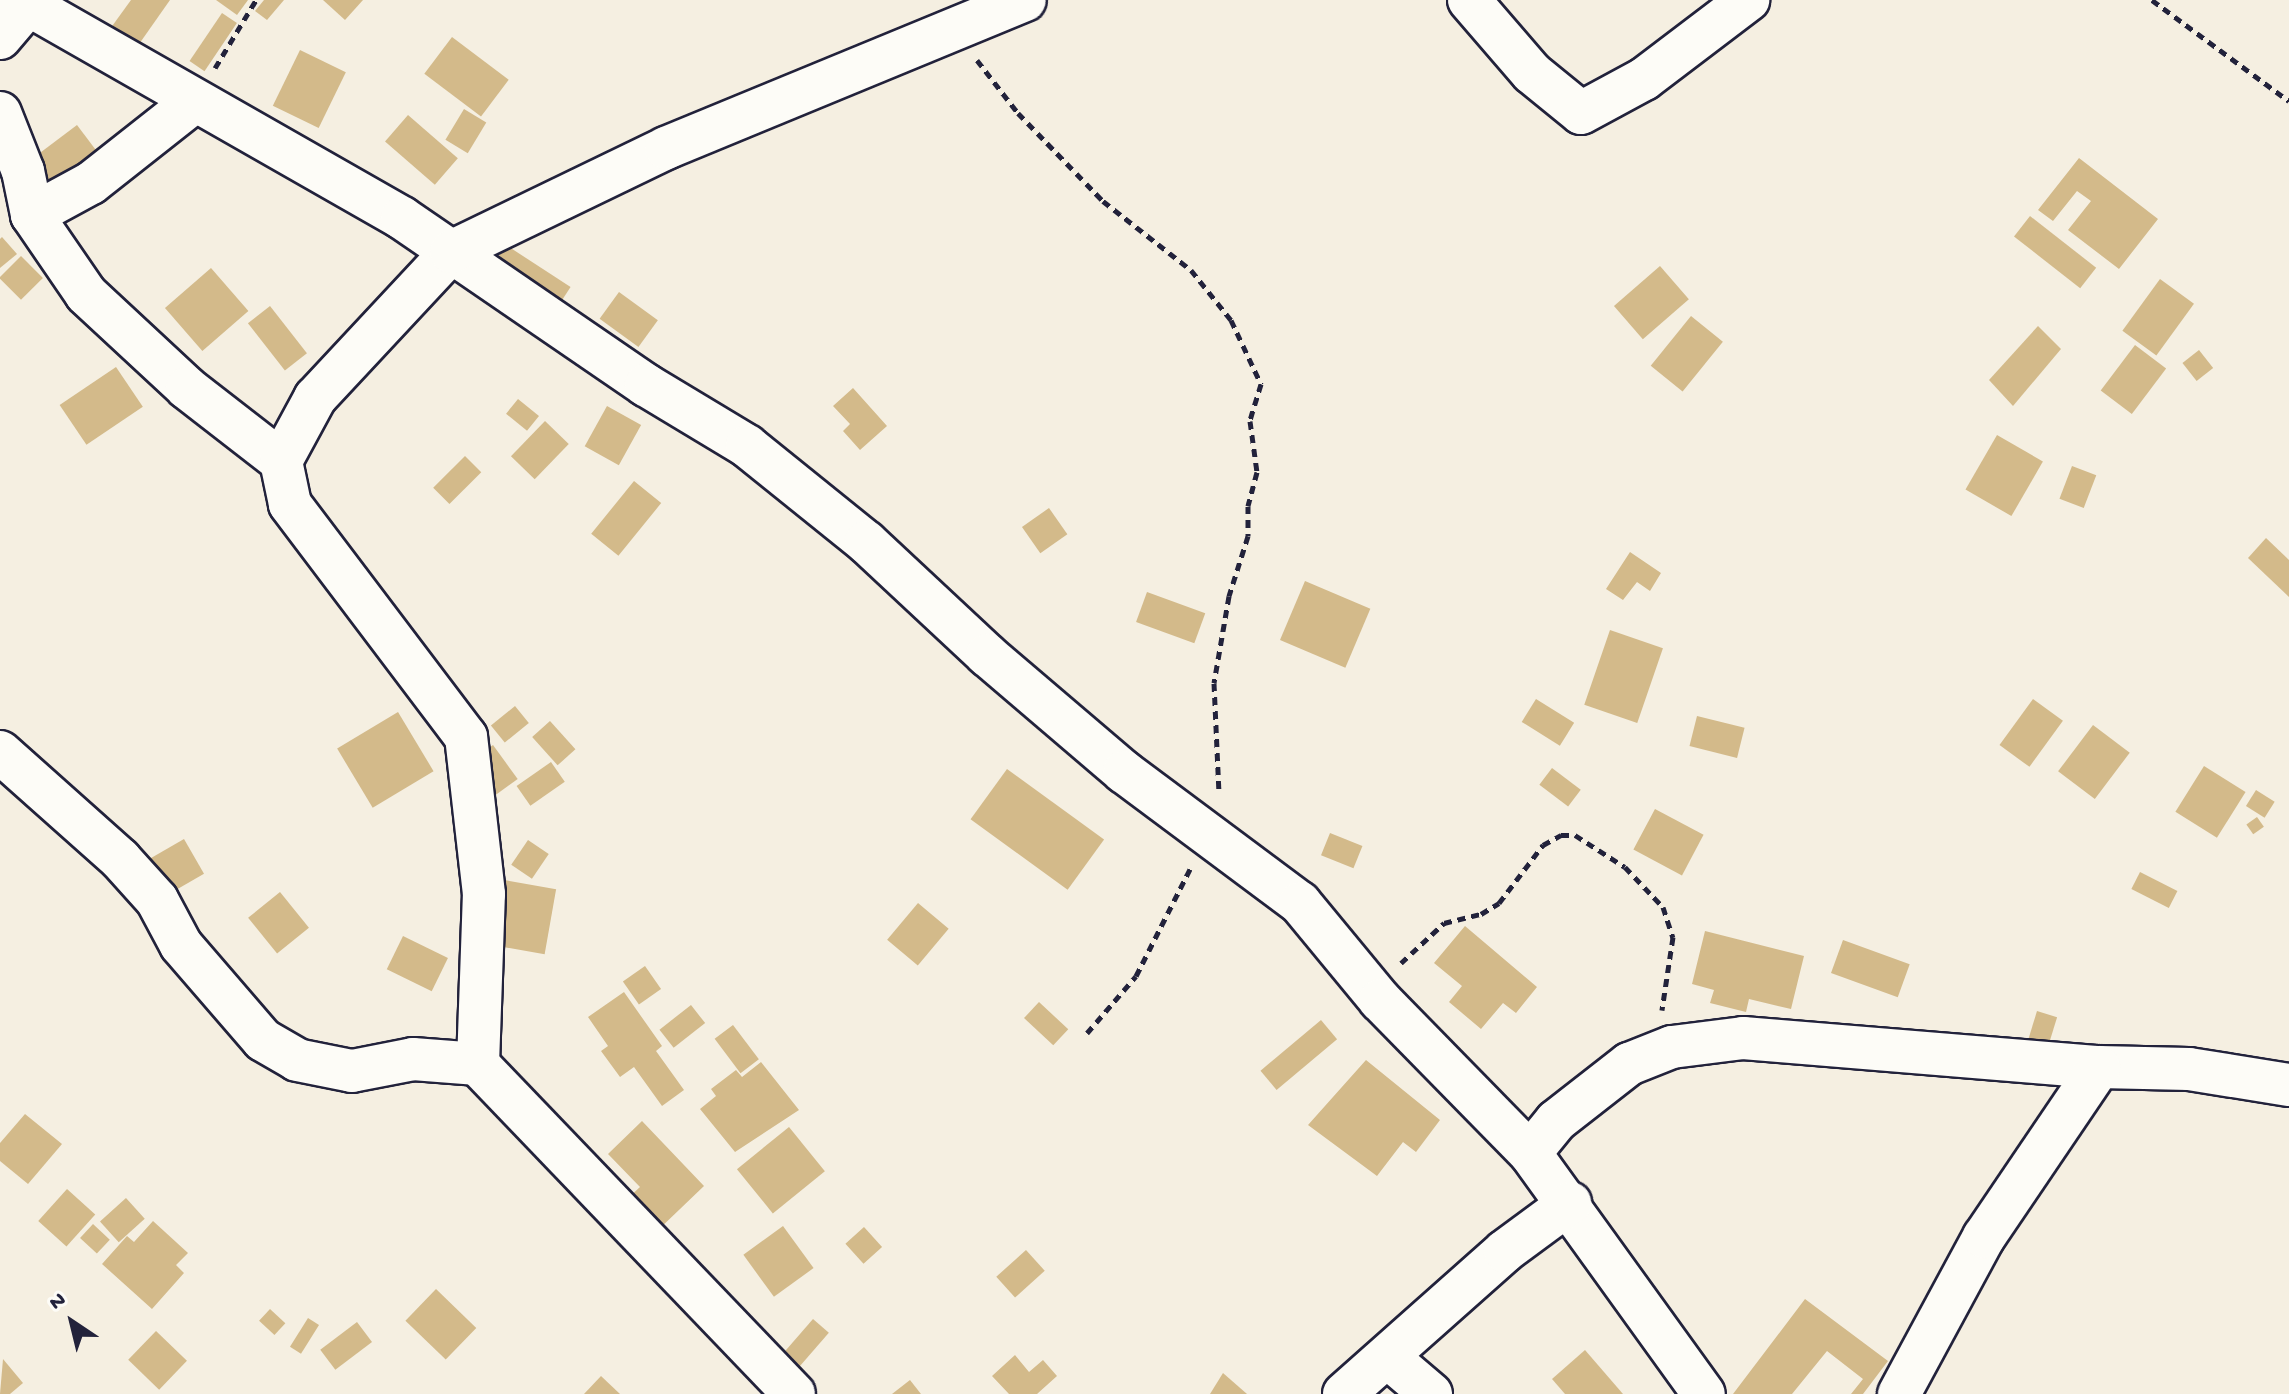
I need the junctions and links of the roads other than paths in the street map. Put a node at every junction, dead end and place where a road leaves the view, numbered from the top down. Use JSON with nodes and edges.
{"nodes":[{"id":1,"x":1025,"y":0,"type":"edge"},
{"id":2,"x":1469,"y":0,"type":"edge"},
{"id":3,"x":1748,"y":0,"type":"edge"},
{"id":4,"x":24,"y":2,"type":"edge"},
{"id":5,"x":0,"y":38,"type":"edge"},
{"id":6,"x":195,"y":101,"type":"junction"},
{"id":7,"x":0,"y":113,"type":"edge"},
{"id":8,"x":32,"y":215,"type":"junction"},
{"id":9,"x":451,"y":252,"type":"junction"},
{"id":10,"x":281,"y":461,"type":"junction"},
{"id":11,"x":0,"y":752,"type":"edge"},
{"id":12,"x":478,"y":1064,"type":"junction"},
{"id":13,"x":2099,"y":1067,"type":"junction"},
{"id":14,"x":2289,"y":1085,"type":"edge"},
{"id":15,"x":1530,"y":1153,"type":"junction"},
{"id":16,"x":1570,"y":1203,"type":"junction"},
{"id":17,"x":1390,"y":1359,"type":"junction"},
{"id":18,"x":794,"y":1394,"type":"edge"},
{"id":19,"x":1344,"y":1394,"type":"edge"},
{"id":20,"x":1431,"y":1394,"type":"edge"},
{"id":21,"x":1704,"y":1394,"type":"edge"},
{"id":22,"x":1899,"y":1394,"type":"edge"}],
"edges":[{"from":1,"to":9,"type":"street"},
{"from":2,"to":3,"type":"street"},
{"from":4,"to":5,"type":"street"},
{"from":4,"to":6,"type":"street"},
{"from":6,"to":8,"type":"street"},
{"from":6,"to":9,"type":"street"},
{"from":7,"to":8,"type":"street"},
{"from":8,"to":10,"type":"street"},
{"from":9,"to":10,"type":"street"},
{"from":9,"to":15,"type":"street"},
{"from":10,"to":12,"type":"street"},
{"from":11,"to":12,"type":"street"},
{"from":12,"to":18,"type":"street"},
{"from":13,"to":14,"type":"street"},
{"from":13,"to":15,"type":"street"},
{"from":13,"to":22,"type":"street"},
{"from":15,"to":16,"type":"street"},
{"from":16,"to":17,"type":"street"},
{"from":16,"to":21,"type":"street"},
{"from":17,"to":19,"type":"street"},
{"from":17,"to":20,"type":"street"}]}
